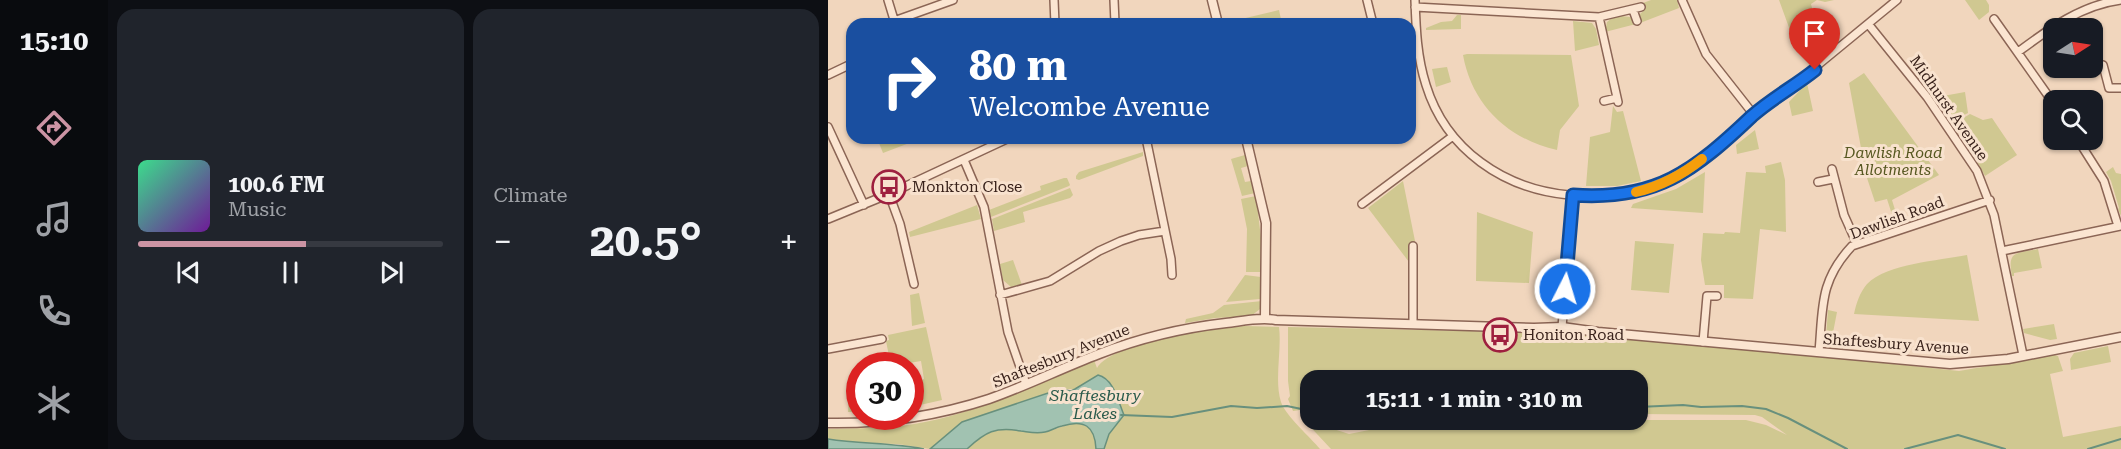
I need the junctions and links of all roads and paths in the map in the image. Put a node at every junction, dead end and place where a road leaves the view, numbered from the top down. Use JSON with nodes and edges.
{"nodes":[{"id":1,"x":888,"y":0,"type":"edge"},
{"id":2,"x":953,"y":0,"type":"edge"},
{"id":3,"x":1054,"y":0,"type":"edge"},
{"id":4,"x":1114,"y":0,"type":"edge"},
{"id":5,"x":1212,"y":0,"type":"edge"},
{"id":6,"x":1367,"y":0,"type":"edge"},
{"id":7,"x":1682,"y":0,"type":"edge"},
{"id":8,"x":1897,"y":0,"type":"edge"},
{"id":9,"x":2121,"y":0,"type":"edge"},
{"id":10,"x":1415,"y":4,"type":"edge"},
{"id":11,"x":1641,"y":7,"type":"dead end"},
{"id":12,"x":1633,"y":10,"type":"junction"},
{"id":13,"x":1599,"y":17,"type":"junction"},
{"id":14,"x":893,"y":18,"type":"edge"},
{"id":15,"x":908,"y":18,"type":"edge"},
{"id":16,"x":1055,"y":18,"type":"edge"},
{"id":17,"x":1115,"y":18,"type":"edge"},
{"id":18,"x":1216,"y":18,"type":"edge"},
{"id":19,"x":1372,"y":18,"type":"edge"},
{"id":20,"x":1994,"y":20,"type":"dead end"},
{"id":21,"x":1637,"y":21,"type":"dead end"},
{"id":22,"x":1869,"y":25,"type":"junction"},
{"id":23,"x":1416,"y":50,"type":"edge"},
{"id":24,"x":2018,"y":52,"type":"junction"},
{"id":25,"x":2103,"y":65,"type":"dead end"},
{"id":26,"x":846,"y":66,"type":"edge"},
{"id":27,"x":828,"y":75,"type":"edge"},
{"id":28,"x":2121,"y":87,"type":"edge"},
{"id":29,"x":2044,"y":90,"type":"edge"},
{"id":30,"x":1604,"y":101,"type":"dead end"},
{"id":31,"x":1754,"y":115,"type":"junction"},
{"id":32,"x":828,"y":127,"type":"edge"},
{"id":33,"x":1453,"y":136,"type":"junction"},
{"id":34,"x":997,"y":144,"type":"edge"},
{"id":35,"x":1147,"y":144,"type":"edge"},
{"id":36,"x":1247,"y":144,"type":"edge"},
{"id":37,"x":2084,"y":150,"type":"edge"},
{"id":38,"x":964,"y":160,"type":"junction"},
{"id":39,"x":1832,"y":169,"type":"dead end"},
{"id":40,"x":1833,"y":178,"type":"junction"},
{"id":41,"x":1818,"y":182,"type":"dead end"},
{"id":42,"x":889,"y":194,"type":"junction"},
{"id":43,"x":1573,"y":195,"type":"junction"},
{"id":44,"x":1990,"y":200,"type":"junction"},
{"id":45,"x":1362,"y":204,"type":"dead end"},
{"id":46,"x":864,"y":205,"type":"junction"},
{"id":47,"x":828,"y":219,"type":"edge"},
{"id":48,"x":2119,"y":226,"type":"edge"},
{"id":49,"x":1165,"y":231,"type":"junction"},
{"id":50,"x":1857,"y":244,"type":"junction"},
{"id":51,"x":1413,"y":246,"type":"dead end"},
{"id":52,"x":2002,"y":251,"type":"junction"},
{"id":53,"x":1172,"y":275,"type":"dead end"},
{"id":54,"x":914,"y":284,"type":"dead end"},
{"id":55,"x":1000,"y":295,"type":"junction"},
{"id":56,"x":1717,"y":296,"type":"dead end"},
{"id":57,"x":1265,"y":317,"type":"junction"},
{"id":58,"x":1413,"y":324,"type":"junction"},
{"id":59,"x":1562,"y":327,"type":"junction"},
{"id":60,"x":2121,"y":337,"type":"edge"},
{"id":61,"x":882,"y":339,"type":"dead end"},
{"id":62,"x":1703,"y":342,"type":"junction"},
{"id":63,"x":828,"y":349,"type":"edge"},
{"id":64,"x":1819,"y":352,"type":"junction"},
{"id":65,"x":2023,"y":355,"type":"junction"},
{"id":66,"x":1026,"y":384,"type":"junction"},
{"id":67,"x":828,"y":423,"type":"edge"}],
"edges":[{"from":1,"to":14,"type":"street"},
{"from":2,"to":15,"type":"street"},
{"from":3,"to":16,"type":"street"},
{"from":4,"to":17,"type":"street"},
{"from":5,"to":18,"type":"street"},
{"from":6,"to":19,"type":"street"},
{"from":7,"to":31,"type":"street"},
{"from":8,"to":22,"type":"street"},
{"from":9,"to":24,"type":"street"},
{"from":10,"to":13,"type":"street"},
{"from":11,"to":12,"type":"street"},
{"from":12,"to":13,"type":"street"},
{"from":12,"to":21,"type":"street"},
{"from":13,"to":30,"type":"street"},
{"from":20,"to":24,"type":"street"},
{"from":22,"to":31,"type":"street"},
{"from":22,"to":44,"type":"street","name":"Midhurst Avenue"},
{"from":23,"to":33,"type":"street"},
{"from":24,"to":29,"type":"street"},
{"from":25,"to":28,"type":"street"},
{"from":26,"to":27,"type":"street"},
{"from":31,"to":43,"type":"street"},
{"from":32,"to":46,"type":"street"},
{"from":33,"to":43,"type":"street"},
{"from":33,"to":45,"type":"street"},
{"from":34,"to":38,"type":"street"},
{"from":35,"to":49,"type":"street"},
{"from":36,"to":57,"type":"street"},
{"from":37,"to":48,"type":"street"},
{"from":38,"to":42,"type":"street"},
{"from":38,"to":55,"type":"street"},
{"from":39,"to":40,"type":"street"},
{"from":40,"to":41,"type":"street"},
{"from":40,"to":50,"type":"street"},
{"from":42,"to":46,"type":"street"},
{"from":42,"to":54,"type":"street"},
{"from":43,"to":59,"type":"street"},
{"from":44,"to":50,"type":"street","name":"Dawlish Road"},
{"from":44,"to":52,"type":"street","name":"Midhurst Avenue"},
{"from":46,"to":47,"type":"street"},
{"from":48,"to":52,"type":"street"},
{"from":49,"to":53,"type":"street"},
{"from":49,"to":55,"type":"street"},
{"from":50,"to":64,"type":"street","name":"Dawlish Road"},
{"from":51,"to":58,"type":"street"},
{"from":52,"to":65,"type":"street","name":"Midhurst Avenue"},
{"from":55,"to":66,"type":"street"},
{"from":56,"to":62,"type":"street"},
{"from":57,"to":58,"type":"street","name":"Shaftesbury Avenue"},
{"from":57,"to":66,"type":"street","name":"Shaftesbury Avenue"},
{"from":58,"to":59,"type":"street","name":"Shaftesbury Avenue"},
{"from":59,"to":62,"type":"street","name":"Shaftesbury Avenue"},
{"from":60,"to":65,"type":"street","name":"Shaftesbury Avenue"},
{"from":61,"to":63,"type":"street"},
{"from":62,"to":64,"type":"street","name":"Shaftesbury Avenue"},
{"from":64,"to":65,"type":"street","name":"Shaftesbury Avenue"},
{"from":66,"to":67,"type":"street","name":"Shaftesbury Avenue"}]}
